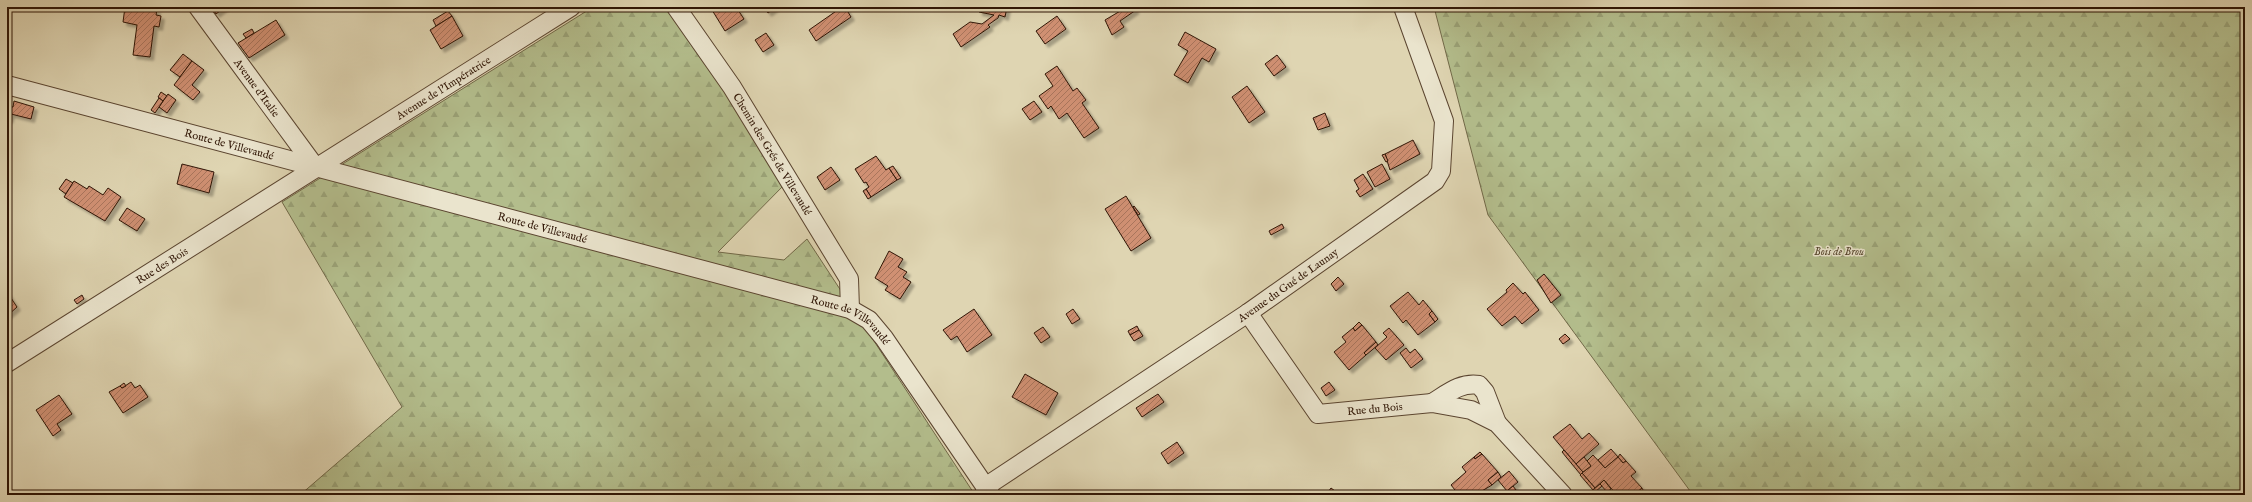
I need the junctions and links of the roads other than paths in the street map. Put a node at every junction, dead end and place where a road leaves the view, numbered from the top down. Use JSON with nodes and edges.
{"nodes":[{"id":1,"x":198,"y":7,"type":"edge"},
{"id":2,"x":571,"y":7,"type":"edge"},
{"id":3,"x":676,"y":7,"type":"edge"},
{"id":4,"x":1402,"y":7,"type":"edge"},
{"id":5,"x":7,"y":85,"type":"edge"},
{"id":6,"x":316,"y":168,"type":"junction"},
{"id":7,"x":850,"y":309,"type":"junction"},
{"id":8,"x":1248,"y":313,"type":"junction"},
{"id":9,"x":7,"y":363,"type":"edge"},
{"id":10,"x":1432,"y":403,"type":"junction"},
{"id":11,"x":1497,"y":424,"type":"junction"},
{"id":12,"x":988,"y":491,"type":"edge"},
{"id":13,"x":1562,"y":495,"type":"edge"}],
"edges":[{"from":1,"to":6,"type":"street","name":"Avenue d'Italie"},
{"from":2,"to":6,"type":"street","name":"Avenue de l'Impératrice"},
{"from":3,"to":7,"type":"street","name":"Chemin des Grés de Villevaudé"},
{"from":4,"to":8,"type":"street","name":"Avenue du Gué de Launay"},
{"from":5,"to":6,"type":"street","name":"Route de Villevaudé"},
{"from":6,"to":7,"type":"street","name":"Route de Villevaudé"},
{"from":6,"to":9,"type":"street","name":"Rue des Bois"},
{"from":7,"to":12,"type":"street","name":"Route de Villevaudé"},
{"from":8,"to":10,"type":"street","name":"Rue du Bois"},
{"from":8,"to":12,"type":"street","name":"Avenue du Gué de Launay"},
{"from":10,"to":11,"type":"street","name":"Rue du Bois"},
{"from":10,"to":11,"type":"street","name":"Rue du Bois"},
{"from":11,"to":13,"type":"street","name":"Rue du Bois"}]}
